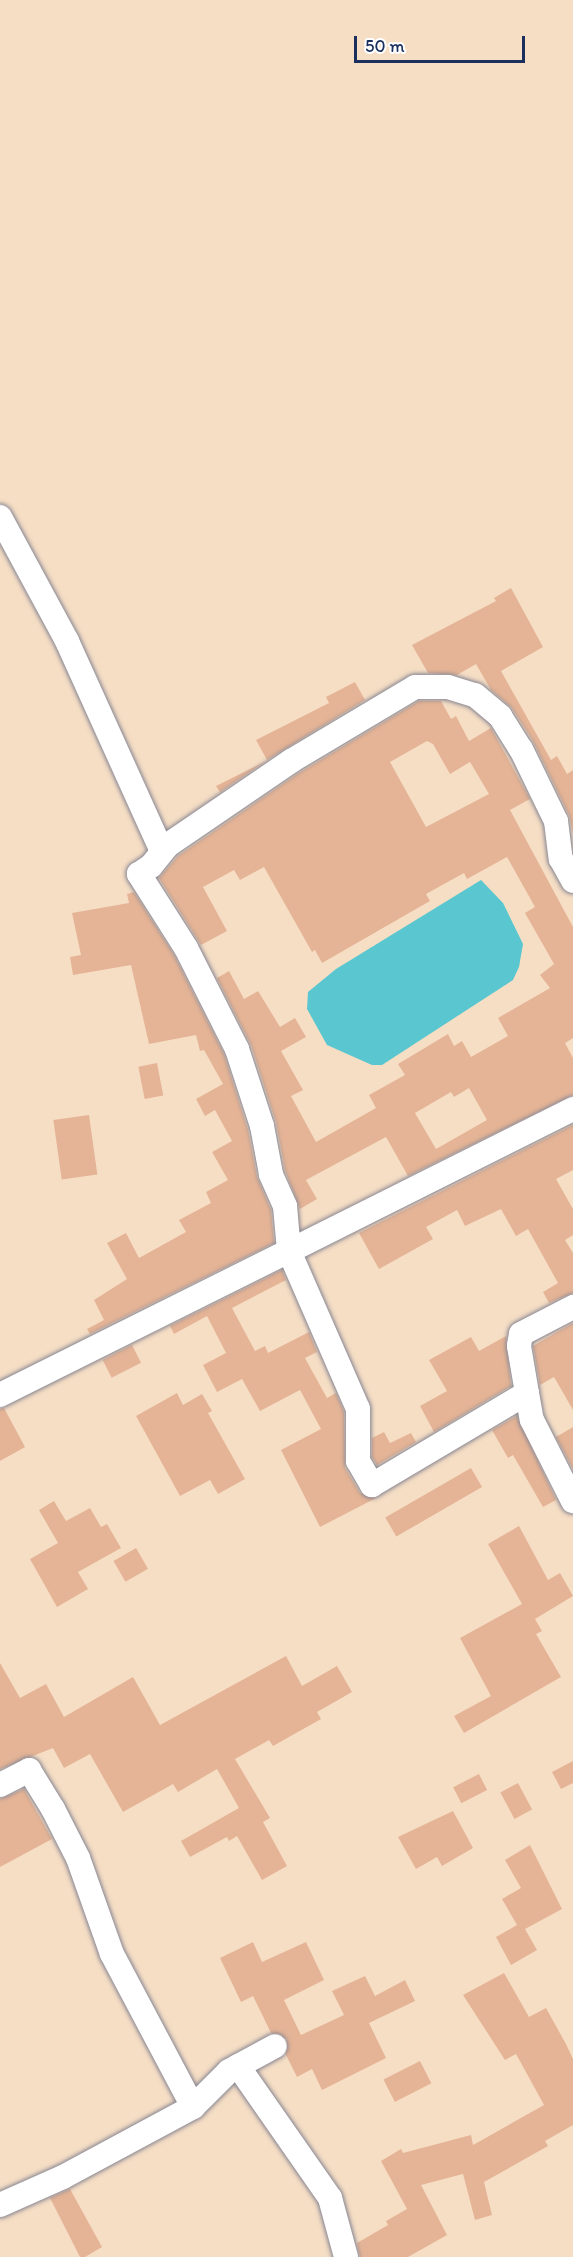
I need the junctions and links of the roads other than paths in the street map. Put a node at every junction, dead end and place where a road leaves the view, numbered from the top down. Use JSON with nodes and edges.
{"nodes":[{"id":1,"x":0,"y":517,"type":"edge"},
{"id":2,"x":565,"y":816,"type":"edge"},
{"id":3,"x":162,"y":851,"type":"junction"},
{"id":4,"x":573,"y":881,"type":"edge"},
{"id":5,"x":573,"y":1109,"type":"edge"},
{"id":6,"x":289,"y":1251,"type":"junction"},
{"id":7,"x":573,"y":1306,"type":"edge"},
{"id":8,"x":527,"y":1393,"type":"junction"},
{"id":9,"x":0,"y":1395,"type":"edge"},
{"id":10,"x":573,"y":1501,"type":"edge"},
{"id":11,"x":0,"y":1785,"type":"edge"},
{"id":12,"x":275,"y":2046,"type":"dead end"},
{"id":13,"x":238,"y":2066,"type":"junction"},
{"id":14,"x":193,"y":2107,"type":"junction"},
{"id":15,"x":0,"y":2205,"type":"edge"},
{"id":16,"x":346,"y":2257,"type":"edge"}],
"edges":[{"from":1,"to":3,"type":"street"},
{"from":2,"to":3,"type":"street"},
{"from":2,"to":4,"type":"street"},
{"from":3,"to":6,"type":"street"},
{"from":5,"to":6,"type":"street"},
{"from":6,"to":8,"type":"street"},
{"from":6,"to":9,"type":"street"},
{"from":7,"to":8,"type":"street"},
{"from":8,"to":10,"type":"street"},
{"from":11,"to":14,"type":"street"},
{"from":12,"to":13,"type":"street"},
{"from":13,"to":14,"type":"street"},
{"from":13,"to":16,"type":"street"},
{"from":14,"to":15,"type":"street"}]}
